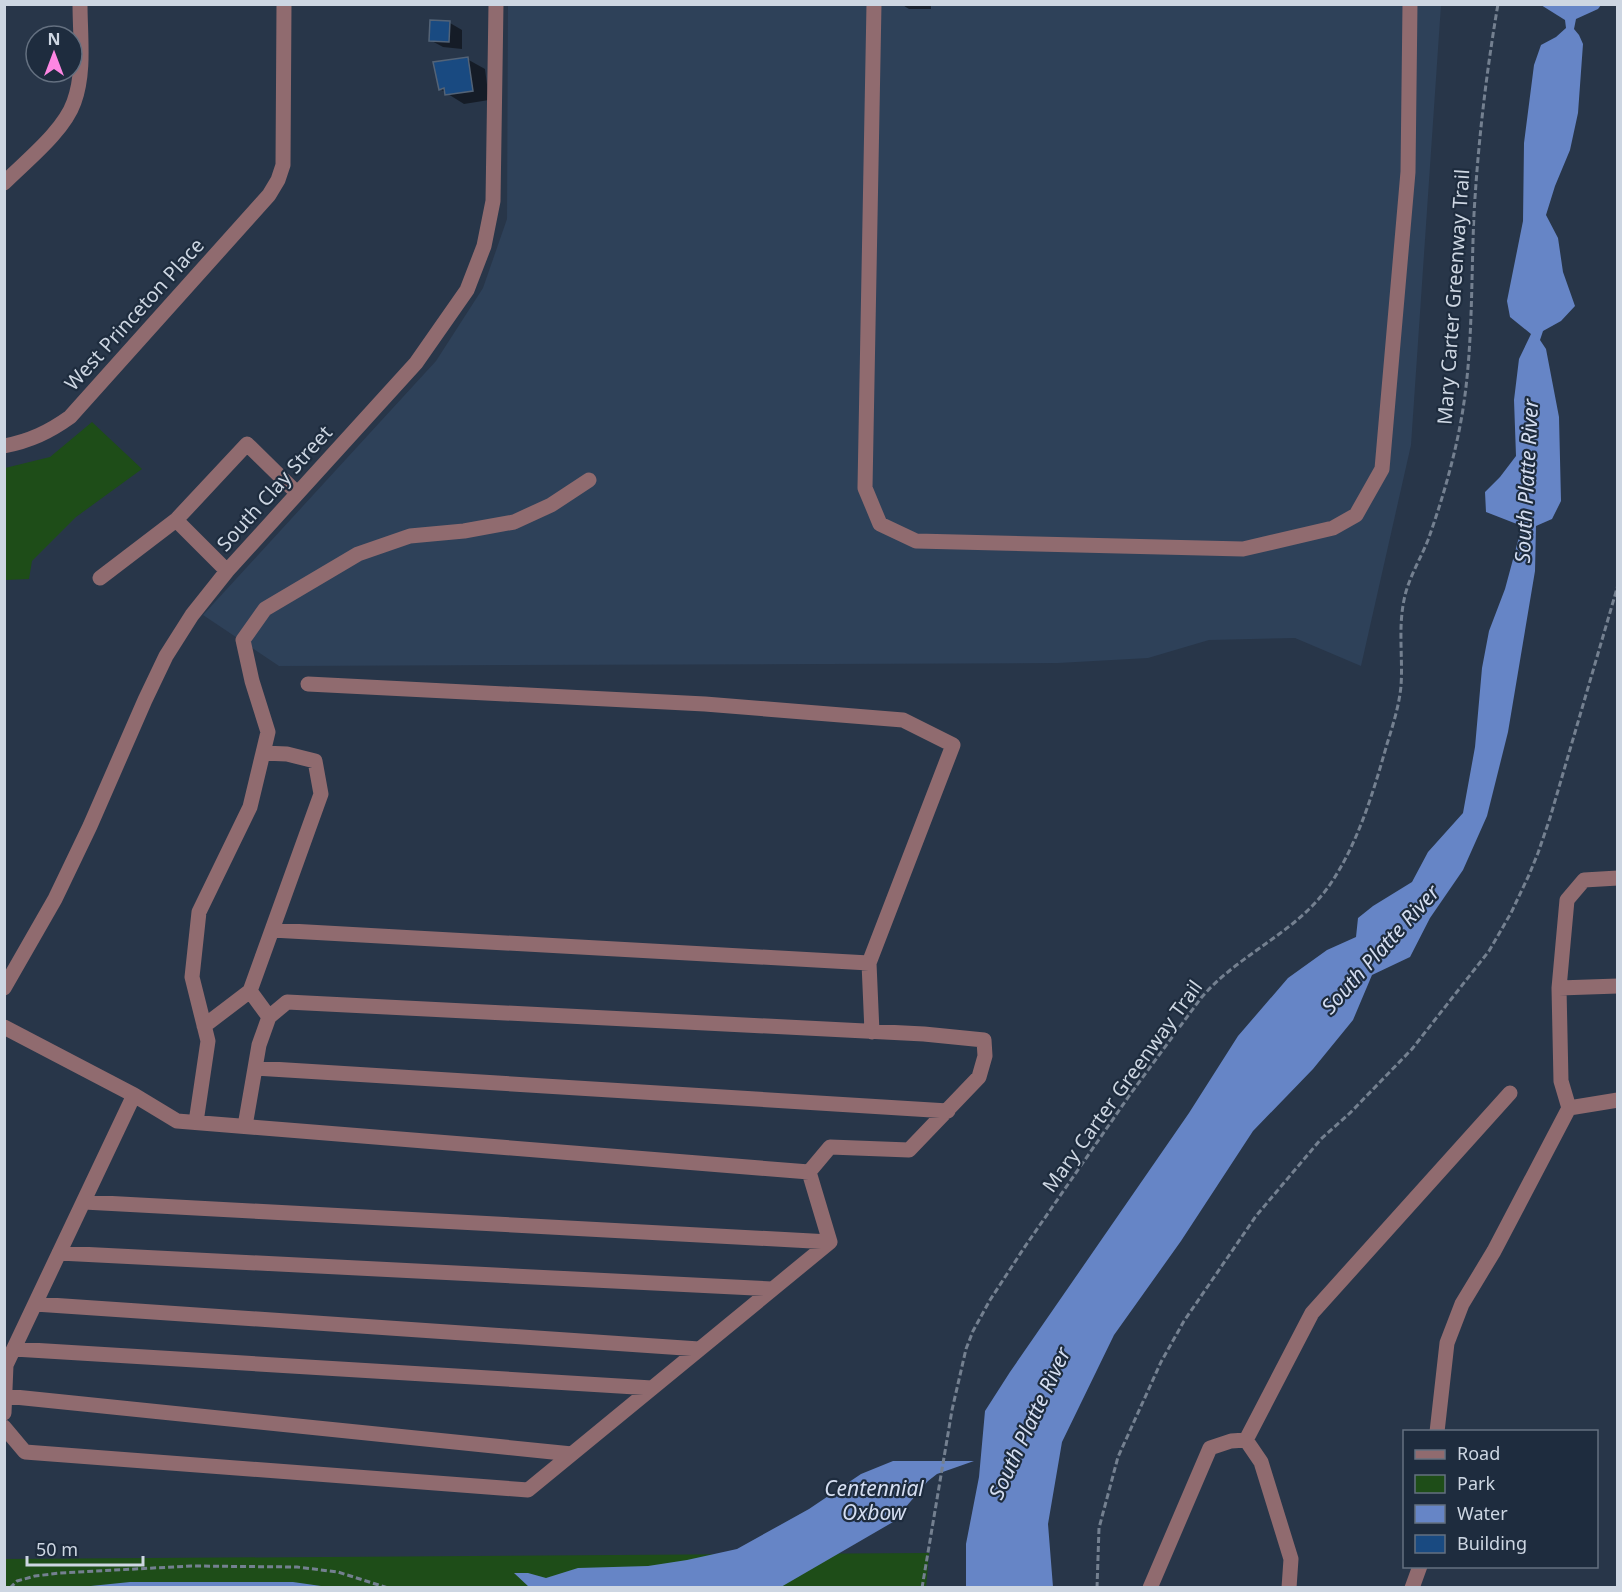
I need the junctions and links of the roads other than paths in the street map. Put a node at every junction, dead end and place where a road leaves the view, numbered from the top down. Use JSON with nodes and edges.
{"nodes":[{"id":1,"x":80,"y":4,"type":"edge"},
{"id":2,"x":284,"y":4,"type":"edge"},
{"id":3,"x":496,"y":4,"type":"edge"},
{"id":4,"x":874,"y":4,"type":"edge"},
{"id":5,"x":1410,"y":4,"type":"edge"},
{"id":6,"x":4,"y":183,"type":"edge"},
{"id":7,"x":4,"y":446,"type":"edge"},
{"id":8,"x":589,"y":480,"type":"dead end"},
{"id":9,"x":297,"y":493,"type":"junction"},
{"id":10,"x":176,"y":520,"type":"junction"},
{"id":11,"x":227,"y":571,"type":"junction"},
{"id":12,"x":100,"y":578,"type":"dead end"},
{"id":13,"x":308,"y":684,"type":"dead end"},
{"id":14,"x":263,"y":753,"type":"junction"},
{"id":15,"x":1617,"y":878,"type":"edge"},
{"id":16,"x":272,"y":930,"type":"junction"},
{"id":17,"x":869,"y":963,"type":"junction"},
{"id":18,"x":1617,"y":986,"type":"edge"},
{"id":19,"x":4,"y":988,"type":"edge"},
{"id":20,"x":1559,"y":988,"type":"junction"},
{"id":21,"x":250,"y":991,"type":"junction"},
{"id":22,"x":269,"y":1017,"type":"junction"},
{"id":23,"x":204,"y":1026,"type":"junction"},
{"id":24,"x":4,"y":1027,"type":"edge"},
{"id":25,"x":872,"y":1032,"type":"junction"},
{"id":26,"x":255,"y":1068,"type":"junction"},
{"id":27,"x":1510,"y":1093,"type":"dead end"},
{"id":28,"x":134,"y":1095,"type":"junction"},
{"id":29,"x":1617,"y":1100,"type":"edge"},
{"id":30,"x":1569,"y":1108,"type":"junction"},
{"id":31,"x":948,"y":1111,"type":"junction"},
{"id":32,"x":196,"y":1122,"type":"junction"},
{"id":33,"x":245,"y":1126,"type":"junction"},
{"id":34,"x":809,"y":1172,"type":"junction"},
{"id":35,"x":84,"y":1202,"type":"junction"},
{"id":36,"x":830,"y":1242,"type":"junction"},
{"id":37,"x":59,"y":1253,"type":"junction"},
{"id":38,"x":772,"y":1289,"type":"junction"},
{"id":39,"x":35,"y":1304,"type":"junction"},
{"id":40,"x":14,"y":1349,"type":"junction"},
{"id":41,"x":699,"y":1349,"type":"junction"},
{"id":42,"x":652,"y":1388,"type":"junction"},
{"id":43,"x":5,"y":1396,"type":"edge"},
{"id":44,"x":4,"y":1413,"type":"edge"},
{"id":45,"x":4,"y":1427,"type":"edge"},
{"id":46,"x":1437,"y":1430,"type":"edge"},
{"id":47,"x":1246,"y":1440,"type":"junction"},
{"id":48,"x":572,"y":1454,"type":"junction"},
{"id":49,"x":1419,"y":1568,"type":"edge"},
{"id":50,"x":1150,"y":1587,"type":"edge"},
{"id":51,"x":1289,"y":1587,"type":"edge"},
{"id":52,"x":1412,"y":1587,"type":"edge"}],
"edges":[{"from":1,"to":6,"type":"street"},
{"from":2,"to":7,"type":"street","name":"West Princeton Place"},
{"from":3,"to":9,"type":"street","name":"South Clay Street"},
{"from":4,"to":5,"type":"street"},
{"from":8,"to":14,"type":"street"},
{"from":9,"to":10,"type":"street"},
{"from":9,"to":11,"type":"street","name":"South Clay Street"},
{"from":10,"to":11,"type":"street"},
{"from":10,"to":12,"type":"street"},
{"from":11,"to":19,"type":"street","name":"South Clay Street"},
{"from":13,"to":17,"type":"street"},
{"from":14,"to":16,"type":"street"},
{"from":14,"to":23,"type":"street"},
{"from":15,"to":20,"type":"street"},
{"from":16,"to":17,"type":"street"},
{"from":16,"to":21,"type":"street"},
{"from":17,"to":25,"type":"street"},
{"from":18,"to":20,"type":"street"},
{"from":20,"to":30,"type":"street"},
{"from":21,"to":22,"type":"street"},
{"from":21,"to":23,"type":"street"},
{"from":22,"to":25,"type":"street"},
{"from":22,"to":26,"type":"street"},
{"from":23,"to":32,"type":"street"},
{"from":24,"to":28,"type":"street"},
{"from":25,"to":31,"type":"street"},
{"from":26,"to":31,"type":"street"},
{"from":26,"to":33,"type":"street"},
{"from":27,"to":47,"type":"street"},
{"from":28,"to":32,"type":"street"},
{"from":28,"to":35,"type":"street"},
{"from":29,"to":30,"type":"street"},
{"from":30,"to":46,"type":"street"},
{"from":31,"to":34,"type":"street"},
{"from":32,"to":33,"type":"street"},
{"from":33,"to":34,"type":"street"},
{"from":34,"to":36,"type":"street"},
{"from":35,"to":36,"type":"street"},
{"from":35,"to":37,"type":"street"},
{"from":36,"to":38,"type":"street"},
{"from":37,"to":38,"type":"street"},
{"from":37,"to":39,"type":"street"},
{"from":38,"to":41,"type":"street"},
{"from":39,"to":40,"type":"street"},
{"from":39,"to":41,"type":"street"},
{"from":40,"to":42,"type":"street"},
{"from":40,"to":43,"type":"street"},
{"from":41,"to":42,"type":"street"},
{"from":42,"to":48,"type":"street"},
{"from":43,"to":44,"type":"street"},
{"from":43,"to":48,"type":"street"},
{"from":45,"to":48,"type":"street"},
{"from":47,"to":50,"type":"street"},
{"from":47,"to":51,"type":"street"},
{"from":49,"to":52,"type":"street"}]}
